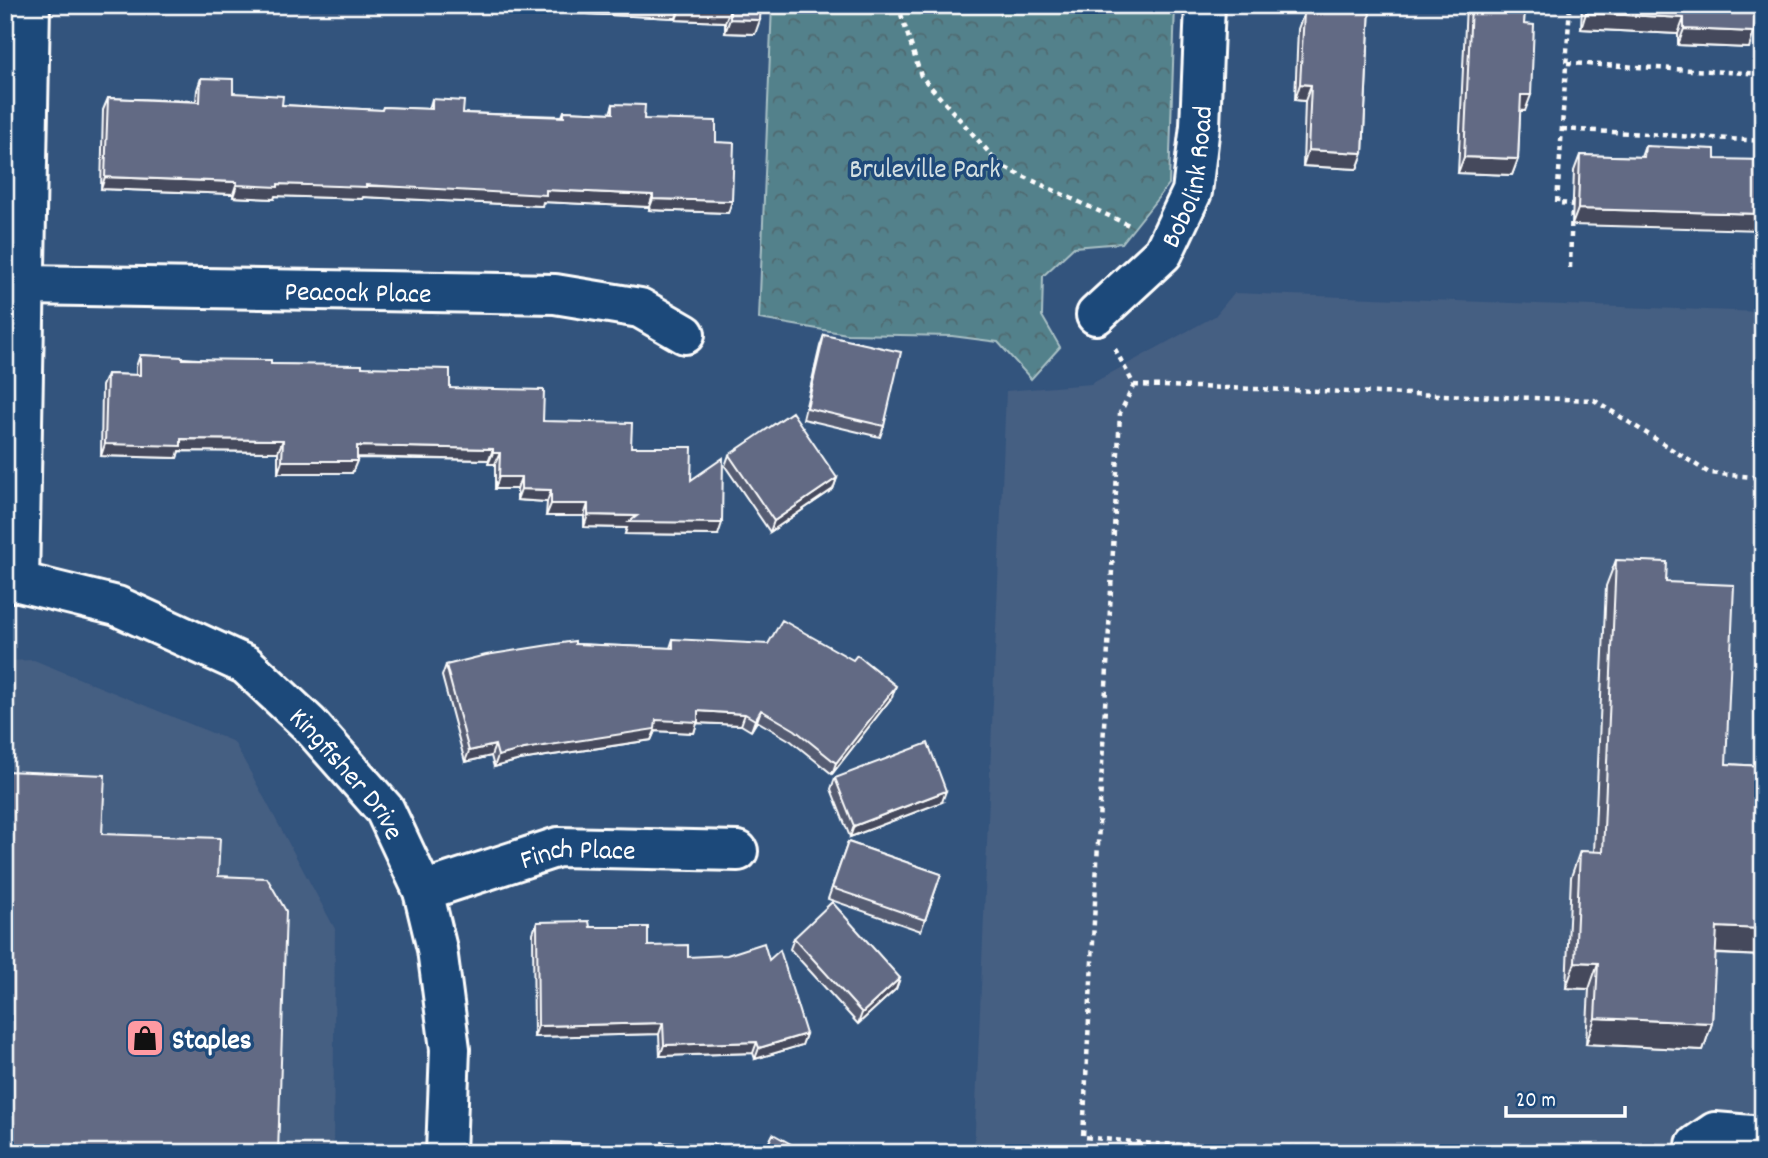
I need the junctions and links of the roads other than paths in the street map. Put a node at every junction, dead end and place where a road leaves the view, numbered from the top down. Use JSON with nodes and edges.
{"nodes":[{"id":1,"x":30,"y":5,"type":"edge"},
{"id":2,"x":1205,"y":5,"type":"edge"},
{"id":3,"x":24,"y":285,"type":"junction"},
{"id":4,"x":1096,"y":315,"type":"road end"},
{"id":5,"x":685,"y":334,"type":"dead end"},
{"id":6,"x":12,"y":582,"type":"edge"},
{"id":7,"x":738,"y":851,"type":"dead end"},
{"id":8,"x":423,"y":891,"type":"junction"},
{"id":9,"x":1760,"y":1135,"type":"edge"},
{"id":10,"x":446,"y":1153,"type":"edge"},
{"id":11,"x":1696,"y":1153,"type":"edge"}],
"edges":[{"from":1,"to":3,"type":"street"},
{"from":2,"to":4,"type":"street","name":"Bobolink Road"},
{"from":3,"to":5,"type":"street","name":"Peacock Place"},
{"from":3,"to":6,"type":"street"},
{"from":6,"to":8,"type":"street","name":"Kingfisher Drive"},
{"from":7,"to":8,"type":"street","name":"Finch Place"},
{"from":8,"to":10,"type":"street","name":"Kingfisher Drive"},
{"from":9,"to":11,"type":"street"}]}
